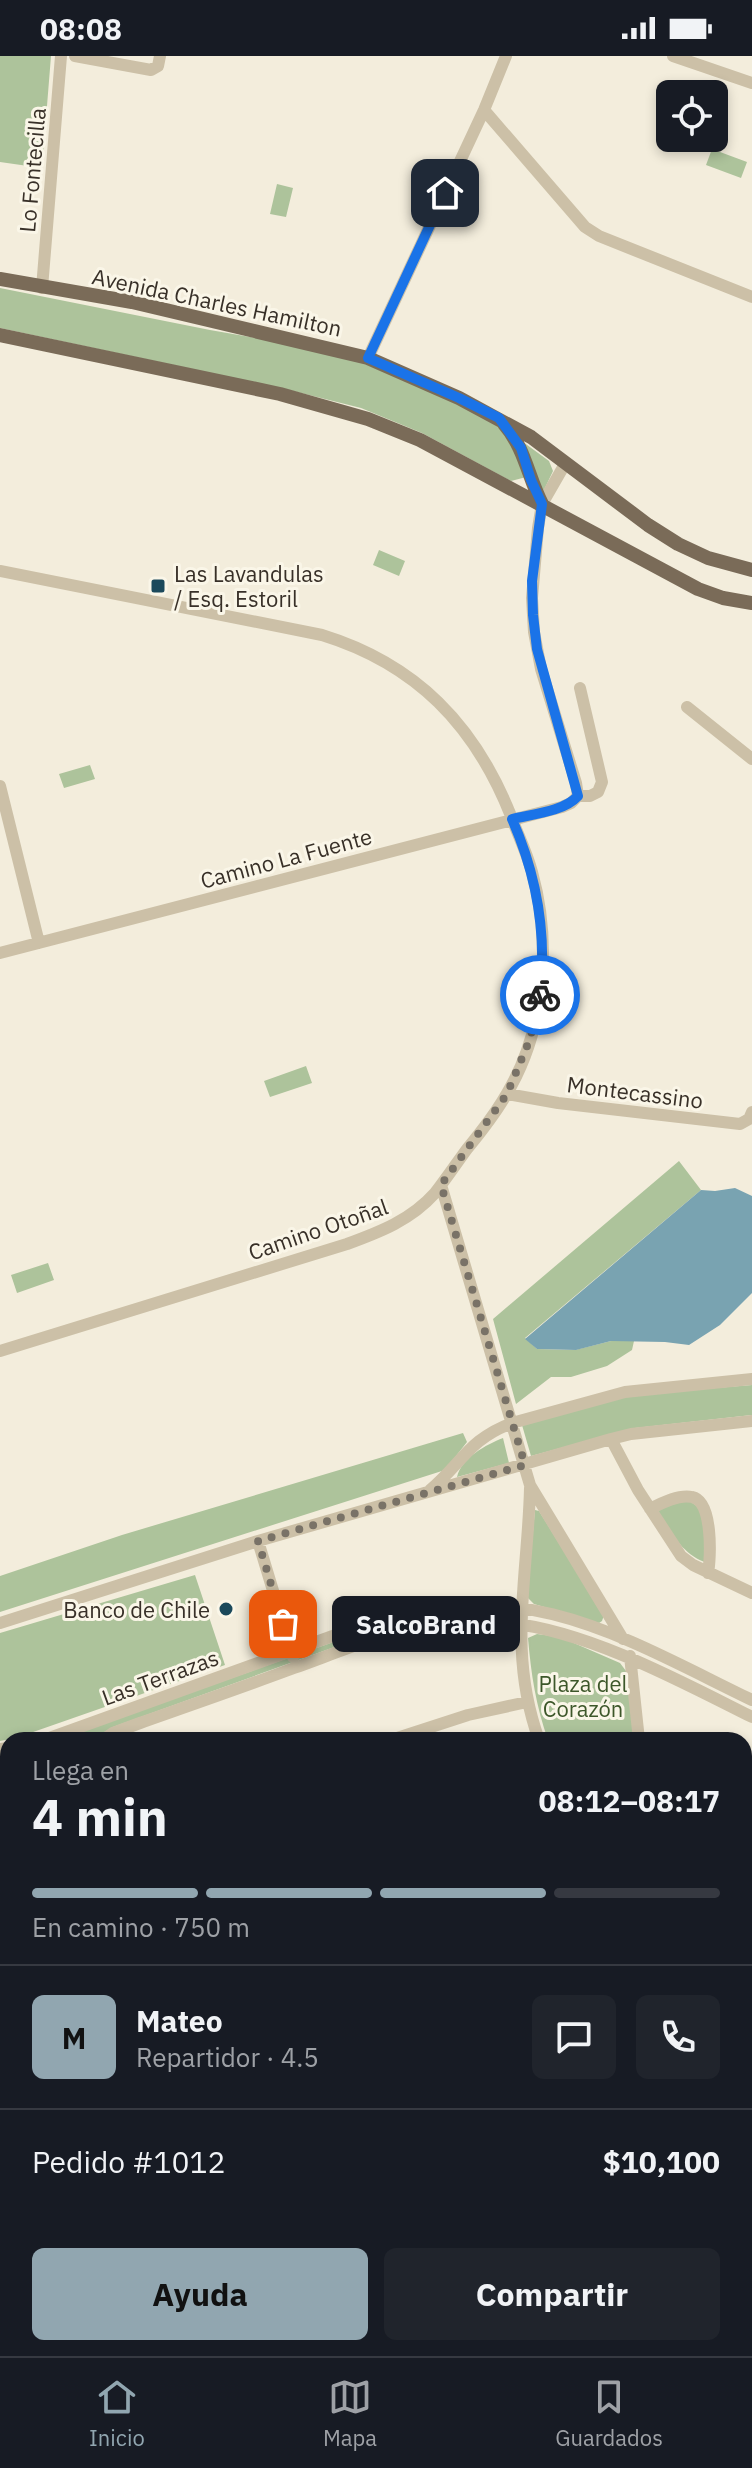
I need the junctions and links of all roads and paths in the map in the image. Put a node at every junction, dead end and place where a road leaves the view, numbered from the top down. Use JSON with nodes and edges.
{"nodes":[{"id":1,"x":61,"y":56,"type":"edge"},
{"id":2,"x":75,"y":56,"type":"edge"},
{"id":3,"x":160,"y":56,"type":"edge"},
{"id":4,"x":506,"y":56,"type":"edge"},
{"id":5,"x":673,"y":56,"type":"edge"},
{"id":6,"x":752,"y":83,"type":"edge"},
{"id":7,"x":484,"y":110,"type":"junction"},
{"id":8,"x":0,"y":279,"type":"edge"},
{"id":9,"x":42,"y":288,"type":"junction"},
{"id":10,"x":752,"y":297,"type":"edge"},
{"id":11,"x":0,"y":335,"type":"edge"},
{"id":12,"x":368,"y":358,"type":"junction"},
{"id":13,"x":499,"y":418,"type":"junction"},
{"id":14,"x":565,"y":464,"type":"junction"},
{"id":15,"x":531,"y":480,"type":"junction"},
{"id":16,"x":505,"y":484,"type":"junction"},
{"id":17,"x":542,"y":504,"type":"junction"},
{"id":18,"x":752,"y":570,"type":"edge"},
{"id":19,"x":0,"y":571,"type":"edge"},
{"id":20,"x":752,"y":603,"type":"edge"},
{"id":21,"x":580,"y":688,"type":"dead end"},
{"id":22,"x":687,"y":707,"type":"dead end"},
{"id":23,"x":752,"y":759,"type":"edge"},
{"id":24,"x":0,"y":786,"type":"edge"},
{"id":25,"x":578,"y":796,"type":"junction"},
{"id":26,"x":512,"y":819,"type":"junction"},
{"id":27,"x":39,"y":943,"type":"junction"},
{"id":28,"x":0,"y":953,"type":"edge"},
{"id":29,"x":507,"y":1094,"type":"junction"},
{"id":30,"x":752,"y":1112,"type":"edge"},
{"id":31,"x":441,"y":1185,"type":"junction"},
{"id":32,"x":0,"y":1351,"type":"edge"},
{"id":33,"x":752,"y":1379,"type":"edge"},
{"id":34,"x":752,"y":1421,"type":"edge"},
{"id":35,"x":512,"y":1423,"type":"junction"},
{"id":36,"x":611,"y":1439,"type":"junction"},
{"id":37,"x":525,"y":1465,"type":"junction"},
{"id":38,"x":530,"y":1485,"type":"junction"},
{"id":39,"x":428,"y":1492,"type":"junction"},
{"id":40,"x":650,"y":1509,"type":"junction"},
{"id":41,"x":258,"y":1541,"type":"junction"},
{"id":42,"x":708,"y":1573,"type":"junction"},
{"id":43,"x":752,"y":1593,"type":"edge"},
{"id":44,"x":432,"y":1607,"type":"junction"},
{"id":45,"x":522,"y":1608,"type":"junction"},
{"id":46,"x":0,"y":1623,"type":"edge"},
{"id":47,"x":434,"y":1623,"type":"junction"},
{"id":48,"x":520,"y":1624,"type":"junction"},
{"id":49,"x":622,"y":1637,"type":"junction"},
{"id":50,"x":291,"y":1652,"type":"junction"},
{"id":51,"x":631,"y":1660,"type":"junction"},
{"id":52,"x":296,"y":1668,"type":"junction"},
{"id":53,"x":165,"y":1697,"type":"junction"},
{"id":54,"x":752,"y":1700,"type":"edge"},
{"id":55,"x":527,"y":1702,"type":"junction"},
{"id":56,"x":170,"y":1712,"type":"junction"},
{"id":57,"x":751,"y":1714,"type":"edge"},
{"id":58,"x":67,"y":1732,"type":"edge"},
{"id":59,"x":116,"y":1732,"type":"edge"},
{"id":60,"x":416,"y":1732,"type":"edge"},
{"id":61,"x":536,"y":1732,"type":"edge"},
{"id":62,"x":638,"y":1732,"type":"edge"}],
"edges":[{"from":1,"to":9,"type":"street","name":"Lo Fontecilla"},
{"from":2,"to":3,"type":"street"},
{"from":4,"to":7,"type":"street"},
{"from":5,"to":6,"type":"street"},
{"from":7,"to":10,"type":"street"},
{"from":7,"to":12,"type":"street"},
{"from":8,"to":9,"type":"main road","name":"Avenida Charles Hamilton"},
{"from":9,"to":12,"type":"main road","name":"Avenida Charles Hamilton"},
{"from":11,"to":16,"type":"main road"},
{"from":12,"to":13,"type":"main road","name":"Avenida Charles Hamilton"},
{"from":13,"to":14,"type":"main road","name":"Avenida Charles Hamilton"},
{"from":13,"to":15,"type":"main road"},
{"from":14,"to":17,"type":"street"},
{"from":14,"to":18,"type":"main road","name":"Avenida Charles Hamilton"},
{"from":15,"to":16,"type":"main road"},
{"from":15,"to":17,"type":"main road"},
{"from":16,"to":17,"type":"main road"},
{"from":17,"to":20,"type":"main road"},
{"from":17,"to":25,"type":"street"},
{"from":19,"to":26,"type":"street","name":"Camino Otoñal"},
{"from":21,"to":25,"type":"street","name":"Camino La Fuente"},
{"from":22,"to":23,"type":"street"},
{"from":24,"to":27,"type":"street"},
{"from":25,"to":26,"type":"street","name":"Camino La Fuente"},
{"from":26,"to":27,"type":"street","name":"Camino La Fuente"},
{"from":26,"to":29,"type":"street","name":"Camino Otoñal"},
{"from":27,"to":28,"type":"street","name":"Camino La Fuente"},
{"from":29,"to":30,"type":"street","name":"Montecassino"},
{"from":29,"to":31,"type":"street","name":"Camino Otoñal"},
{"from":31,"to":32,"type":"street","name":"Camino Otoñal"},
{"from":31,"to":35,"type":"street"},
{"from":33,"to":35,"type":"street"},
{"from":34,"to":36,"type":"street"},
{"from":35,"to":37,"type":"street"},
{"from":35,"to":39,"type":"street"},
{"from":36,"to":37,"type":"street"},
{"from":36,"to":40,"type":"street"},
{"from":37,"to":38,"type":"street"},
{"from":37,"to":39,"type":"street"},
{"from":38,"to":45,"type":"street"},
{"from":38,"to":49,"type":"street"},
{"from":39,"to":41,"type":"street"},
{"from":40,"to":42,"type":"street"},
{"from":40,"to":42,"type":"street"},
{"from":41,"to":46,"type":"street"},
{"from":41,"to":50,"type":"street"},
{"from":42,"to":43,"type":"street"},
{"from":44,"to":45,"type":"street","name":"Las Terrazas"},
{"from":44,"to":47,"type":"street"},
{"from":44,"to":50,"type":"street","name":"Las Terrazas"},
{"from":45,"to":48,"type":"street"},
{"from":45,"to":49,"type":"street","name":"Las Terrazas"},
{"from":47,"to":48,"type":"street","name":"Las Terrazas"},
{"from":47,"to":52,"type":"street","name":"Las Terrazas"},
{"from":48,"to":51,"type":"street","name":"Las Terrazas"},
{"from":48,"to":55,"type":"street"},
{"from":49,"to":51,"type":"street"},
{"from":49,"to":54,"type":"street","name":"Las Terrazas"},
{"from":50,"to":52,"type":"street"},
{"from":50,"to":53,"type":"street","name":"Las Terrazas"},
{"from":51,"to":57,"type":"street","name":"Las Terrazas"},
{"from":51,"to":62,"type":"street"},
{"from":52,"to":56,"type":"street","name":"Las Terrazas"},
{"from":53,"to":56,"type":"street"},
{"from":53,"to":58,"type":"street","name":"Las Terrazas"},
{"from":55,"to":60,"type":"street"},
{"from":55,"to":61,"type":"street"},
{"from":56,"to":59,"type":"street","name":"Las Terrazas"}]}
